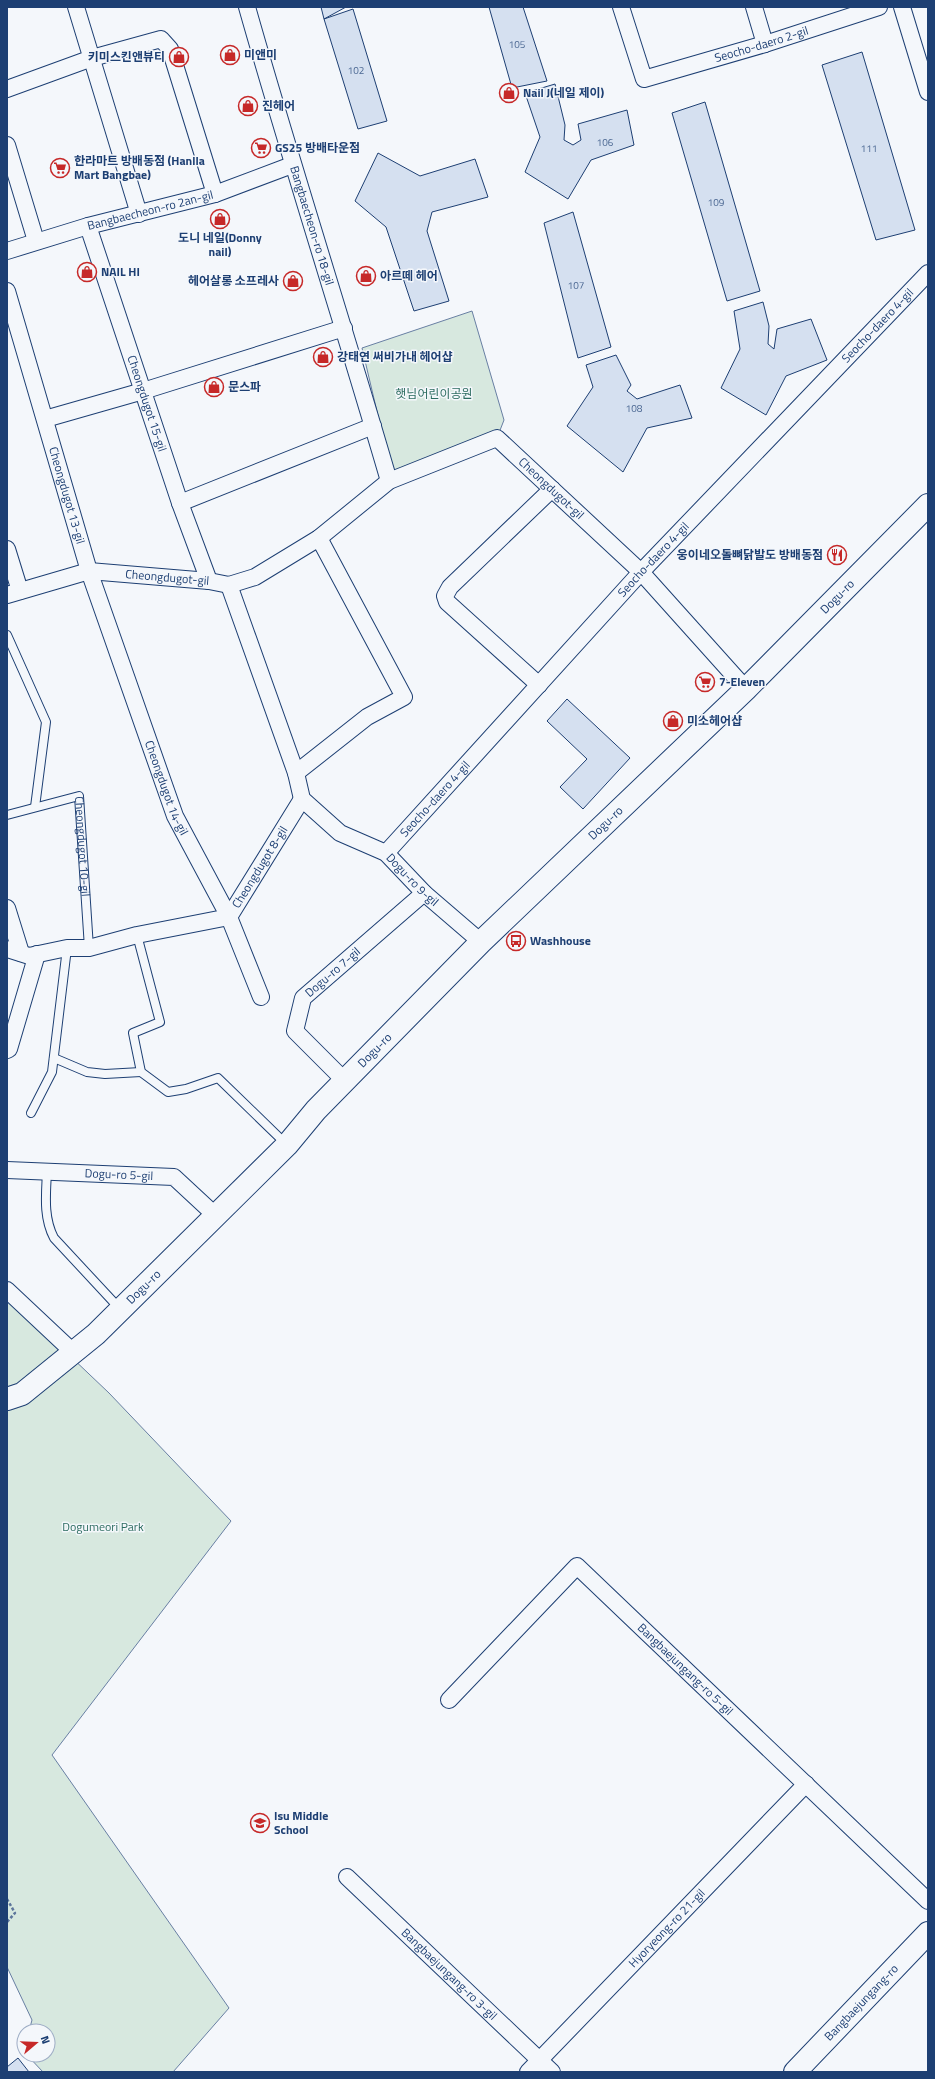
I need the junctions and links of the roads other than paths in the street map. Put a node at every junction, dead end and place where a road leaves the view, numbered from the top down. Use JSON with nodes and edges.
{"nodes":[{"id":1,"x":76,"y":7,"type":"edge"},
{"id":2,"x":247,"y":7,"type":"edge"},
{"id":3,"x":621,"y":7,"type":"edge"},
{"id":4,"x":754,"y":7,"type":"edge"},
{"id":5,"x":879,"y":7,"type":"edge"},
{"id":6,"x":902,"y":7,"type":"edge"},
{"id":7,"x":765,"y":44,"type":"junction"},
{"id":8,"x":92,"y":58,"type":"junction"},
{"id":9,"x":7,"y":89,"type":"edge"},
{"id":10,"x":928,"y":92,"type":"edge"},
{"id":11,"x":7,"y":144,"type":"edge"},
{"id":12,"x":292,"y":165,"type":"junction"},
{"id":13,"x":215,"y":194,"type":"junction"},
{"id":14,"x":139,"y":214,"type":"junction"},
{"id":15,"x":88,"y":226,"type":"junction"},
{"id":16,"x":36,"y":241,"type":"junction"},
{"id":17,"x":7,"y":251,"type":"edge"},
{"id":18,"x":928,"y":273,"type":"edge"},
{"id":19,"x":7,"y":292,"type":"edge"},
{"id":20,"x":344,"y":328,"type":"junction"},
{"id":21,"x":143,"y":391,"type":"junction"},
{"id":22,"x":45,"y":419,"type":"junction"},
{"id":23,"x":373,"y":426,"type":"junction"},
{"id":24,"x":389,"y":481,"type":"junction"},
{"id":25,"x":552,"y":489,"type":"junction"},
{"id":26,"x":180,"y":503,"type":"junction"},
{"id":27,"x":928,"y":505,"type":"edge"},
{"id":28,"x":319,"y":538,"type":"junction"},
{"id":29,"x":7,"y":549,"type":"edge"},
{"id":30,"x":90,"y":571,"type":"junction"},
{"id":31,"x":641,"y":572,"type":"junction"},
{"id":32,"x":209,"y":580,"type":"junction"},
{"id":33,"x":229,"y":585,"type":"junction"},
{"id":34,"x":13,"y":593,"type":"edge"},
{"id":35,"x":7,"y":636,"type":"edge"},
{"id":36,"x":539,"y":685,"type":"junction"},
{"id":37,"x":746,"y":689,"type":"junction"},
{"id":38,"x":296,"y":773,"type":"junction"},
{"id":39,"x":302,"y":799,"type":"junction"},
{"id":40,"x":35,"y":807,"type":"junction"},
{"id":41,"x":7,"y":815,"type":"edge"},
{"id":42,"x":386,"y":853,"type":"junction"},
{"id":43,"x":424,"y":893,"type":"junction"},
{"id":44,"x":7,"y":908,"type":"edge"},
{"id":45,"x":229,"y":917,"type":"junction"},
{"id":46,"x":137,"y":935,"type":"junction"},
{"id":47,"x":481,"y":942,"type":"junction"},
{"id":48,"x":67,"y":948,"type":"junction"},
{"id":49,"x":89,"y":948,"type":"junction"},
{"id":50,"x":14,"y":951,"type":"edge"},
{"id":51,"x":37,"y":954,"type":"junction"},
{"id":52,"x":261,"y":997,"type":"dead end"},
{"id":53,"x":7,"y":1050,"type":"edge"},
{"id":54,"x":54,"y":1058,"type":"junction"},
{"id":55,"x":142,"y":1072,"type":"junction"},
{"id":56,"x":344,"y":1081,"type":"junction"},
{"id":57,"x":31,"y":1113,"type":"dead end"},
{"id":58,"x":287,"y":1145,"type":"junction"},
{"id":59,"x":7,"y":1170,"type":"edge"},
{"id":60,"x":47,"y":1171,"type":"junction"},
{"id":61,"x":216,"y":1216,"type":"junction"},
{"id":62,"x":7,"y":1290,"type":"edge"},
{"id":63,"x":121,"y":1310,"type":"junction"},
{"id":64,"x":73,"y":1352,"type":"junction"},
{"id":65,"x":7,"y":1399,"type":"edge"},
{"id":66,"x":449,"y":1700,"type":"dead end"},
{"id":67,"x":806,"y":1784,"type":"junction"},
{"id":68,"x":347,"y":1877,"type":"dead end"},
{"id":69,"x":928,"y":1901,"type":"edge"},
{"id":70,"x":928,"y":1932,"type":"edge"},
{"id":71,"x":539,"y":2060,"type":"junction"},
{"id":72,"x":528,"y":2072,"type":"edge"},
{"id":73,"x":552,"y":2072,"type":"edge"},
{"id":74,"x":795,"y":2072,"type":"edge"}],
"edges":[{"from":1,"to":8,"type":"street"},
{"from":2,"to":12,"type":"street","name":"Bangbaecheon-ro 18-gil"},
{"from":3,"to":7,"type":"street","name":"Seocho-daero 2-gil"},
{"from":4,"to":7,"type":"street"},
{"from":5,"to":7,"type":"street","name":"Seocho-daero 2-gil"},
{"from":6,"to":10,"type":"street"},
{"from":8,"to":9,"type":"street"},
{"from":8,"to":13,"type":"street"},
{"from":8,"to":14,"type":"street"},
{"from":11,"to":16,"type":"street"},
{"from":12,"to":13,"type":"street","name":"Bangbaecheon-ro 2an-gil"},
{"from":12,"to":20,"type":"street","name":"Bangbaecheon-ro 18-gil"},
{"from":13,"to":14,"type":"street","name":"Bangbaecheon-ro 2an-gil"},
{"from":14,"to":15,"type":"street","name":"Bangbaecheon-ro 2an-gil"},
{"from":15,"to":16,"type":"street","name":"Bangbaecheon-ro 2an-gil"},
{"from":15,"to":21,"type":"street","name":"Cheongdugot 15-gil"},
{"from":16,"to":17,"type":"street","name":"Bangbaecheon-ro 2an-gil"},
{"from":18,"to":31,"type":"street","name":"Seocho-daero 4-gil"},
{"from":19,"to":22,"type":"street","name":"Cheongdugot 13-gil"},
{"from":20,"to":21,"type":"street"},
{"from":20,"to":23,"type":"street","name":"Bangbaecheon-ro 18-gil"},
{"from":21,"to":22,"type":"street"},
{"from":21,"to":26,"type":"street","name":"Cheongdugot 15-gil"},
{"from":22,"to":30,"type":"street","name":"Cheongdugot 13-gil"},
{"from":23,"to":24,"type":"street","name":"Bangbaecheon-ro 18-gil"},
{"from":23,"to":26,"type":"street"},
{"from":24,"to":25,"type":"street","name":"Cheongdugot-gil"},
{"from":24,"to":28,"type":"street","name":"Cheongdugot-gil"},
{"from":25,"to":31,"type":"street","name":"Cheongdugot-gil"},
{"from":25,"to":36,"type":"street"},
{"from":26,"to":32,"type":"street","name":"Cheongdugot 15-gil"},
{"from":27,"to":37,"type":"street","name":"Dogu-ro"},
{"from":28,"to":33,"type":"street","name":"Cheongdugot-gil"},
{"from":28,"to":38,"type":"street"},
{"from":29,"to":34,"type":"street"},
{"from":30,"to":32,"type":"street","name":"Cheongdugot-gil"},
{"from":30,"to":34,"type":"street","name":"Cheongdugot-gil"},
{"from":30,"to":45,"type":"street","name":"Cheongdugot 14-gil"},
{"from":31,"to":36,"type":"street","name":"Seocho-daero 4-gil"},
{"from":31,"to":37,"type":"street","name":"Cheongdugot-gil"},
{"from":32,"to":33,"type":"street","name":"Cheongdugot-gil"},
{"from":33,"to":38,"type":"street"},
{"from":35,"to":40,"type":"lane"},
{"from":36,"to":42,"type":"street","name":"Seocho-daero 4-gil"},
{"from":37,"to":47,"type":"street","name":"Dogu-ro"},
{"from":38,"to":39,"type":"street"},
{"from":39,"to":42,"type":"street","name":"Dogu-ro 9-gil"},
{"from":39,"to":45,"type":"street","name":"Cheongdugot 8-gil"},
{"from":40,"to":41,"type":"lane","name":"Cheongdugot 10-gil"},
{"from":40,"to":49,"type":"lane","name":"Cheongdugot 10-gil"},
{"from":42,"to":43,"type":"street","name":"Dogu-ro 9-gil"},
{"from":43,"to":47,"type":"street","name":"Dogu-ro 9-gil"},
{"from":43,"to":56,"type":"street","name":"Dogu-ro 7-gil"},
{"from":44,"to":50,"type":"street"},
{"from":45,"to":46,"type":"street","name":"Cheongdugot 8-gil"},
{"from":45,"to":52,"type":"street","name":"Cheongdugot 14-gil"},
{"from":46,"to":49,"type":"street","name":"Cheongdugot 8-gil"},
{"from":46,"to":55,"type":"lane"},
{"from":47,"to":56,"type":"street","name":"Dogu-ro"},
{"from":48,"to":49,"type":"street","name":"Cheongdugot 8-gil"},
{"from":48,"to":51,"type":"street","name":"Cheongdugot 8-gil"},
{"from":48,"to":54,"type":"lane"},
{"from":50,"to":51,"type":"street","name":"Cheongdugot 8-gil"},
{"from":51,"to":53,"type":"street"},
{"from":54,"to":55,"type":"lane"},
{"from":54,"to":57,"type":"lane"},
{"from":55,"to":58,"type":"lane"},
{"from":56,"to":58,"type":"street","name":"Dogu-ro"},
{"from":58,"to":61,"type":"street","name":"Dogu-ro"},
{"from":59,"to":60,"type":"street","name":"Dogu-ro 5-gil"},
{"from":60,"to":61,"type":"street","name":"Dogu-ro 5-gil"},
{"from":60,"to":63,"type":"lane"},
{"from":61,"to":63,"type":"street","name":"Dogu-ro"},
{"from":62,"to":64,"type":"street"},
{"from":63,"to":64,"type":"street","name":"Dogu-ro"},
{"from":64,"to":65,"type":"street","name":"Dogu-ro"},
{"from":66,"to":67,"type":"street","name":"Bangbaejungang-ro 5-gil"},
{"from":67,"to":69,"type":"street","name":"Bangbaejungang-ro 5-gil"},
{"from":67,"to":71,"type":"street","name":"Hyoryeong-ro 21-gil"},
{"from":68,"to":71,"type":"street","name":"Bangbaejungang-ro 3-gil"},
{"from":70,"to":74,"type":"street","name":"Bangbaejungang-ro"},
{"from":71,"to":72,"type":"street","name":"Hyoryeong-ro 21-gil"},
{"from":71,"to":73,"type":"street","name":"Bangbaejungang-ro 3-gil"}]}
